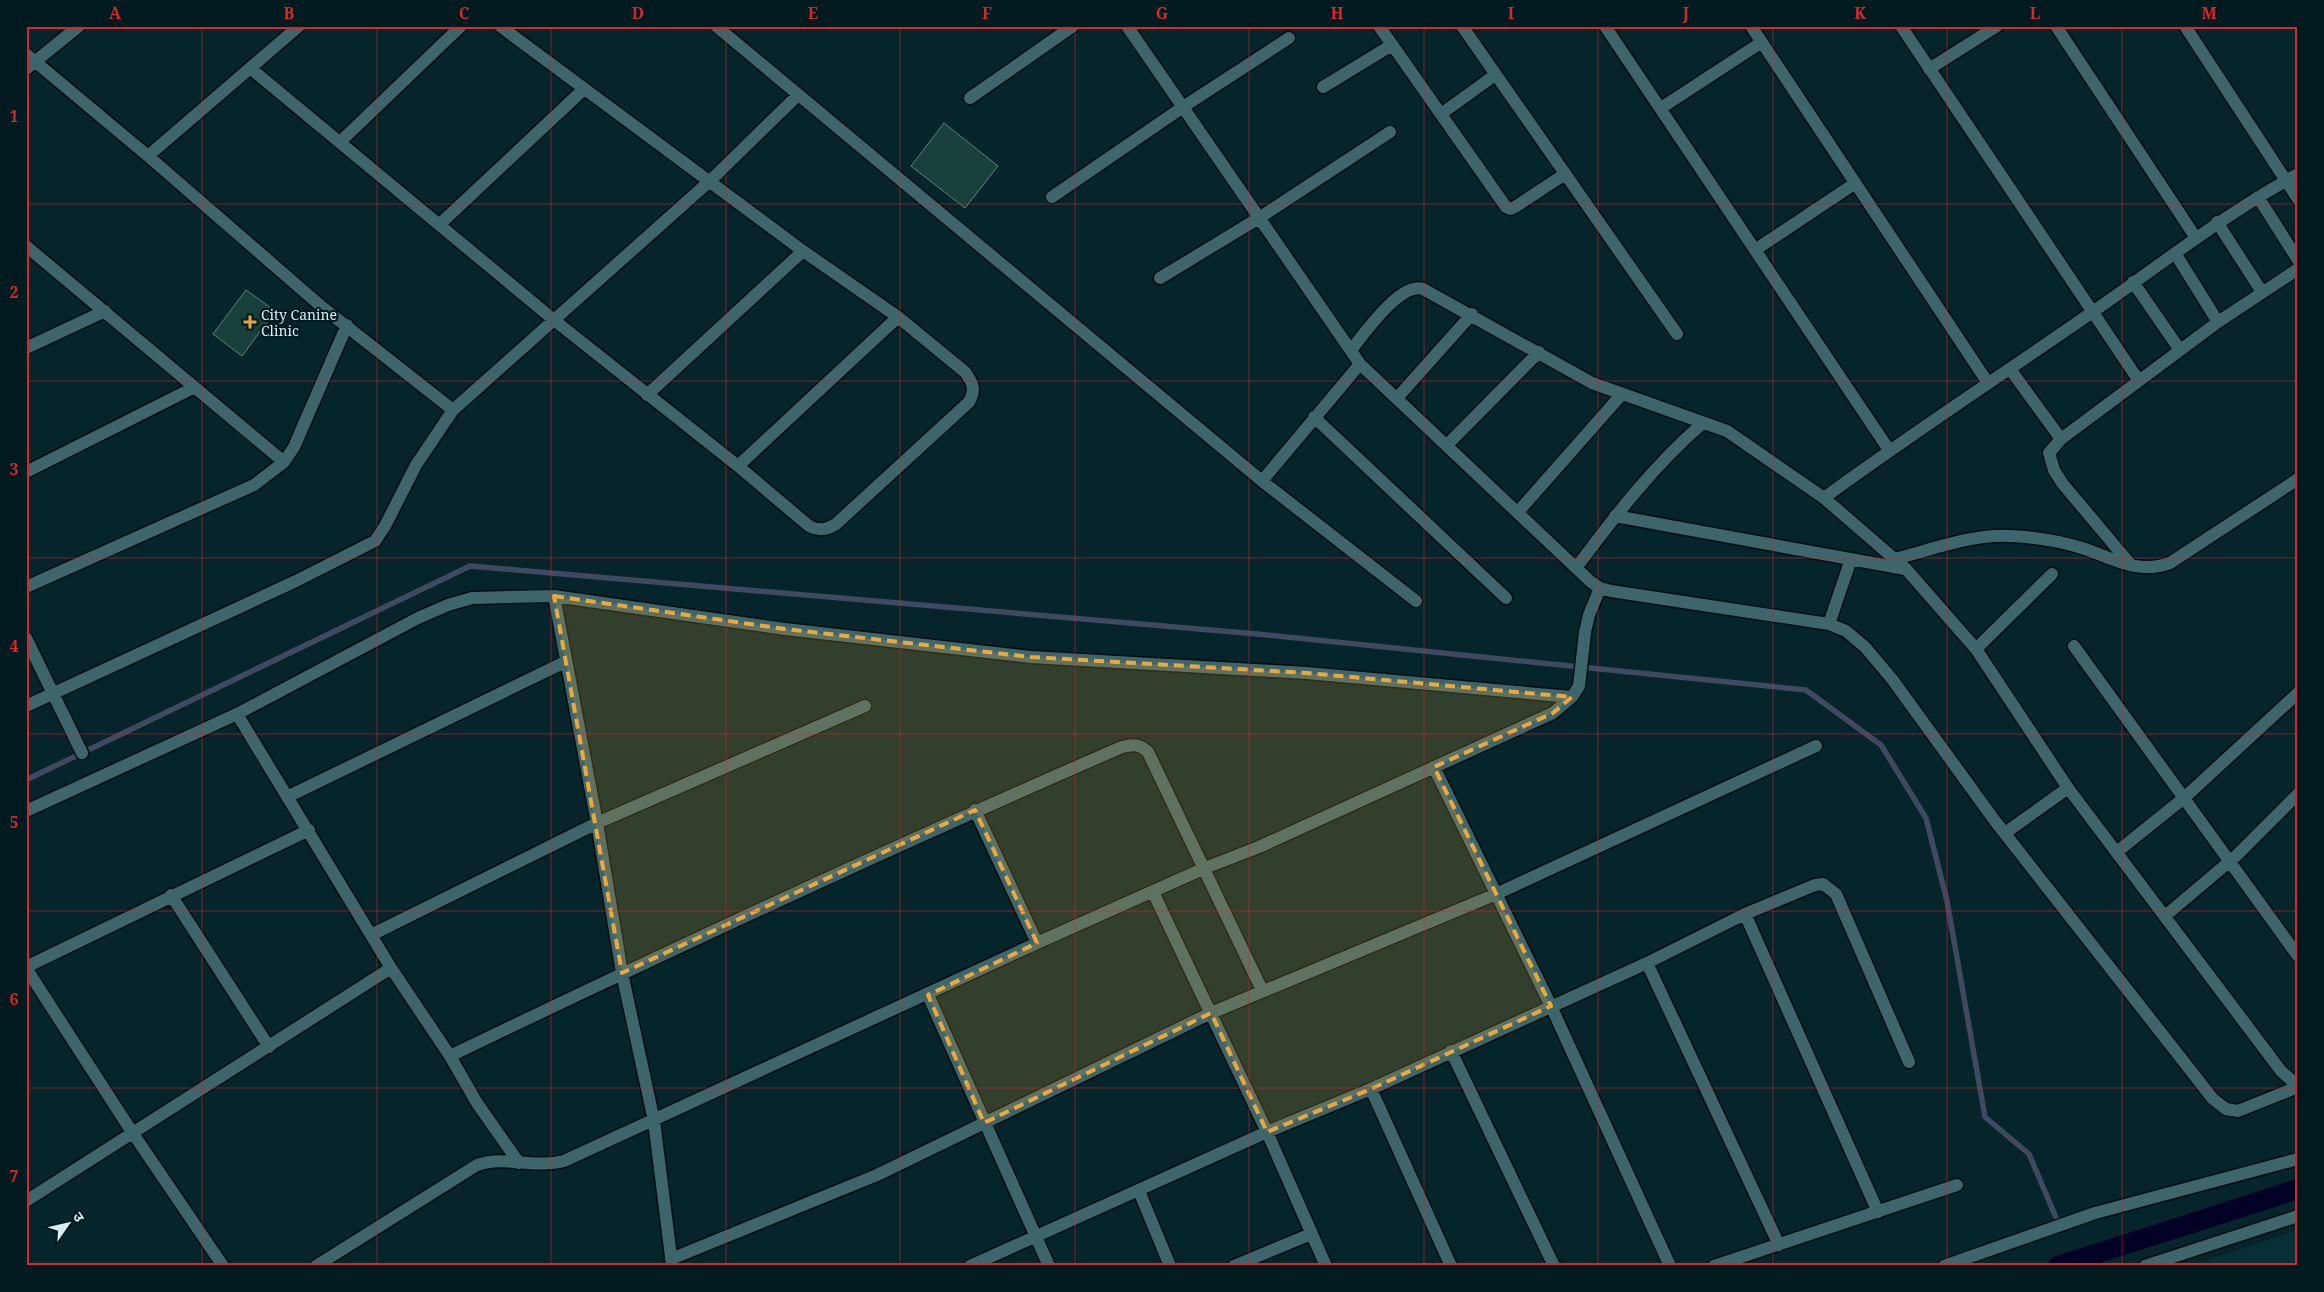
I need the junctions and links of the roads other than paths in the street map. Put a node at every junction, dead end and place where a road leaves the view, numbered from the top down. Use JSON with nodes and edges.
{"nodes":[{"id":1,"x":79,"y":26,"type":"edge"},
{"id":2,"x":299,"y":26,"type":"edge"},
{"id":3,"x":461,"y":26,"type":"edge"},
{"id":4,"x":500,"y":26,"type":"edge"},
{"id":5,"x":716,"y":26,"type":"edge"},
{"id":6,"x":1073,"y":26,"type":"edge"},
{"id":7,"x":1127,"y":26,"type":"edge"},
{"id":8,"x":1380,"y":26,"type":"edge"},
{"id":9,"x":1462,"y":26,"type":"edge"},
{"id":10,"x":1605,"y":26,"type":"edge"},
{"id":11,"x":1751,"y":26,"type":"edge"},
{"id":12,"x":1900,"y":26,"type":"edge"},
{"id":13,"x":1997,"y":26,"type":"edge"},
{"id":14,"x":2056,"y":26,"type":"edge"},
{"id":15,"x":2185,"y":26,"type":"edge"},
{"id":16,"x":1289,"y":38,"type":"dead end"},
{"id":17,"x":1762,"y":42,"type":"junction"},
{"id":18,"x":1392,"y":45,"type":"junction"},
{"id":19,"x":29,"y":62,"type":"edge"},
{"id":20,"x":250,"y":68,"type":"junction"},
{"id":21,"x":1930,"y":69,"type":"junction"},
{"id":22,"x":1495,"y":75,"type":"junction"},
{"id":23,"x":1323,"y":87,"type":"dead end"},
{"id":24,"x":584,"y":89,"type":"junction"},
{"id":25,"x":798,"y":95,"type":"junction"},
{"id":26,"x":970,"y":98,"type":"dead end"},
{"id":27,"x":1183,"y":107,"type":"junction"},
{"id":28,"x":1660,"y":108,"type":"junction"},
{"id":29,"x":1441,"y":114,"type":"junction"},
{"id":30,"x":1390,"y":132,"type":"dead end"},
{"id":31,"x":340,"y":142,"type":"junction"},
{"id":32,"x":148,"y":156,"type":"junction"},
{"id":33,"x":1565,"y":174,"type":"junction"},
{"id":34,"x":2298,"y":174,"type":"edge"},
{"id":35,"x":711,"y":180,"type":"junction"},
{"id":36,"x":2286,"y":180,"type":"junction"},
{"id":37,"x":1854,"y":184,"type":"junction"},
{"id":38,"x":2258,"y":196,"type":"junction"},
{"id":39,"x":1052,"y":197,"type":"dead end"},
{"id":40,"x":2298,"y":199,"type":"edge"},
{"id":41,"x":1259,"y":218,"type":"junction"},
{"id":42,"x":2217,"y":222,"type":"junction"},
{"id":43,"x":440,"y":224,"type":"junction"},
{"id":44,"x":2196,"y":238,"type":"junction"},
{"id":45,"x":26,"y":246,"type":"edge"},
{"id":46,"x":1755,"y":250,"type":"junction"},
{"id":47,"x":803,"y":251,"type":"junction"},
{"id":48,"x":2175,"y":253,"type":"junction"},
{"id":49,"x":2298,"y":260,"type":"edge"},
{"id":50,"x":2298,"y":269,"type":"edge"},
{"id":51,"x":1160,"y":278,"type":"dead end"},
{"id":52,"x":2133,"y":282,"type":"junction"},
{"id":53,"x":2262,"y":292,"type":"junction"},
{"id":54,"x":106,"y":312,"type":"junction"},
{"id":55,"x":2093,"y":312,"type":"junction"},
{"id":56,"x":1472,"y":314,"type":"junction"},
{"id":57,"x":898,"y":317,"type":"junction"},
{"id":58,"x":554,"y":320,"type":"junction"},
{"id":59,"x":2218,"y":322,"type":"junction"},
{"id":60,"x":347,"y":325,"type":"junction"},
{"id":61,"x":1677,"y":334,"type":"dead end"},
{"id":62,"x":26,"y":348,"type":"edge"},
{"id":63,"x":1351,"y":350,"type":"junction"},
{"id":64,"x":2180,"y":350,"type":"junction"},
{"id":65,"x":1538,"y":352,"type":"junction"},
{"id":66,"x":1360,"y":364,"type":"junction"},
{"id":67,"x":2010,"y":369,"type":"junction"},
{"id":68,"x":2139,"y":381,"type":"junction"},
{"id":69,"x":1988,"y":383,"type":"junction"},
{"id":70,"x":194,"y":388,"type":"junction"},
{"id":71,"x":1622,"y":394,"type":"junction"},
{"id":72,"x":647,"y":395,"type":"junction"},
{"id":73,"x":1397,"y":398,"type":"junction"},
{"id":74,"x":453,"y":410,"type":"junction"},
{"id":75,"x":1314,"y":417,"type":"junction"},
{"id":76,"x":1703,"y":423,"type":"junction"},
{"id":77,"x":2061,"y":440,"type":"junction"},
{"id":78,"x":1447,"y":445,"type":"junction"},
{"id":79,"x":1889,"y":450,"type":"junction"},
{"id":80,"x":284,"y":462,"type":"junction"},
{"id":81,"x":738,"y":466,"type":"junction"},
{"id":82,"x":26,"y":472,"type":"edge"},
{"id":83,"x":2298,"y":479,"type":"edge"},
{"id":84,"x":1262,"y":481,"type":"junction"},
{"id":85,"x":1824,"y":498,"type":"junction"},
{"id":86,"x":1518,"y":512,"type":"junction"},
{"id":87,"x":1615,"y":516,"type":"junction"},
{"id":88,"x":1851,"y":559,"type":"junction"},
{"id":89,"x":1894,"y":559,"type":"junction"},
{"id":90,"x":2131,"y":565,"type":"junction"},
{"id":91,"x":1576,"y":568,"type":"junction"},
{"id":92,"x":1906,"y":569,"type":"junction"},
{"id":93,"x":2052,"y":574,"type":"dead end"},
{"id":94,"x":26,"y":587,"type":"edge"},
{"id":95,"x":1600,"y":588,"type":"junction"},
{"id":96,"x":554,"y":596,"type":"junction"},
{"id":97,"x":1506,"y":598,"type":"dead end"},
{"id":98,"x":1416,"y":601,"type":"dead end"},
{"id":99,"x":1829,"y":624,"type":"junction"},
{"id":100,"x":26,"y":638,"type":"edge"},
{"id":101,"x":2074,"y":646,"type":"dead end"},
{"id":102,"x":1976,"y":649,"type":"junction"},
{"id":103,"x":566,"y":662,"type":"junction"},
{"id":104,"x":1576,"y":691,"type":"junction"},
{"id":105,"x":53,"y":693,"type":"junction"},
{"id":106,"x":2298,"y":693,"type":"edge"},
{"id":107,"x":26,"y":706,"type":"edge"},
{"id":108,"x":865,"y":706,"type":"dead end"},
{"id":109,"x":237,"y":714,"type":"junction"},
{"id":110,"x":1816,"y":746,"type":"dead end"},
{"id":111,"x":82,"y":753,"type":"dead end"},
{"id":112,"x":1434,"y":768,"type":"junction"},
{"id":113,"x":2068,"y":788,"type":"junction"},
{"id":114,"x":2298,"y":794,"type":"edge"},
{"id":115,"x":287,"y":797,"type":"junction"},
{"id":116,"x":2184,"y":798,"type":"junction"},
{"id":117,"x":975,"y":810,"type":"junction"},
{"id":118,"x":26,"y":811,"type":"edge"},
{"id":119,"x":597,"y":823,"type":"junction"},
{"id":120,"x":309,"y":830,"type":"junction"},
{"id":121,"x":2005,"y":833,"type":"junction"},
{"id":122,"x":2118,"y":852,"type":"junction"},
{"id":123,"x":2228,"y":863,"type":"junction"},
{"id":124,"x":1206,"y":868,"type":"junction"},
{"id":125,"x":1153,"y":892,"type":"junction"},
{"id":126,"x":171,"y":895,"type":"junction"},
{"id":127,"x":1494,"y":895,"type":"junction"},
{"id":128,"x":1745,"y":914,"type":"junction"},
{"id":129,"x":2165,"y":916,"type":"junction"},
{"id":130,"x":371,"y":935,"type":"junction"},
{"id":131,"x":1037,"y":943,"type":"junction"},
{"id":132,"x":2298,"y":956,"type":"edge"},
{"id":133,"x":1647,"y":963,"type":"junction"},
{"id":134,"x":26,"y":967,"type":"edge"},
{"id":135,"x":391,"y":968,"type":"junction"},
{"id":136,"x":622,"y":973,"type":"junction"},
{"id":137,"x":1262,"y":990,"type":"junction"},
{"id":138,"x":928,"y":995,"type":"junction"},
{"id":139,"x":1550,"y":1006,"type":"junction"},
{"id":140,"x":1211,"y":1013,"type":"junction"},
{"id":141,"x":269,"y":1047,"type":"junction"},
{"id":142,"x":1451,"y":1050,"type":"junction"},
{"id":143,"x":450,"y":1056,"type":"junction"},
{"id":144,"x":1909,"y":1062,"type":"dead end"},
{"id":145,"x":2298,"y":1086,"type":"edge"},
{"id":146,"x":1370,"y":1089,"type":"junction"},
{"id":147,"x":654,"y":1121,"type":"junction"},
{"id":148,"x":984,"y":1123,"type":"junction"},
{"id":149,"x":132,"y":1132,"type":"junction"},
{"id":150,"x":1267,"y":1132,"type":"junction"},
{"id":151,"x":2298,"y":1158,"type":"edge"},
{"id":152,"x":519,"y":1163,"type":"junction"},
{"id":153,"x":1957,"y":1186,"type":"dead end"},
{"id":154,"x":1139,"y":1191,"type":"junction"},
{"id":155,"x":26,"y":1201,"type":"edge"},
{"id":156,"x":1878,"y":1212,"type":"junction"},
{"id":157,"x":2298,"y":1216,"type":"edge"},
{"id":158,"x":1311,"y":1234,"type":"junction"},
{"id":159,"x":1035,"y":1235,"type":"junction"},
{"id":160,"x":1779,"y":1245,"type":"junction"},
{"id":161,"x":672,"y":1262,"type":"edge"},
{"id":162,"x":222,"y":1266,"type":"edge"},
{"id":163,"x":316,"y":1266,"type":"edge"},
{"id":164,"x":970,"y":1266,"type":"edge"},
{"id":165,"x":1049,"y":1266,"type":"edge"},
{"id":166,"x":1170,"y":1266,"type":"edge"},
{"id":167,"x":1234,"y":1266,"type":"edge"},
{"id":168,"x":1326,"y":1266,"type":"edge"},
{"id":169,"x":1451,"y":1266,"type":"edge"},
{"id":170,"x":1554,"y":1266,"type":"edge"},
{"id":171,"x":1670,"y":1266,"type":"edge"},
{"id":172,"x":1714,"y":1266,"type":"edge"},
{"id":173,"x":1944,"y":1266,"type":"edge"},
{"id":174,"x":2145,"y":1266,"type":"edge"}],
"edges":[{"from":1,"to":19,"type":"street"},
{"from":2,"to":20,"type":"street"},
{"from":3,"to":31,"type":"street"},
{"from":4,"to":24,"type":"street"},
{"from":5,"to":25,"type":"street"},
{"from":6,"to":26,"type":"street"},
{"from":7,"to":27,"type":"street"},
{"from":8,"to":18,"type":"street"},
{"from":9,"to":22,"type":"street"},
{"from":10,"to":28,"type":"street"},
{"from":11,"to":17,"type":"street"},
{"from":12,"to":21,"type":"street"},
{"from":13,"to":21,"type":"street"},
{"from":14,"to":44,"type":"street"},
{"from":15,"to":36,"type":"street"},
{"from":16,"to":27,"type":"street"},
{"from":17,"to":28,"type":"street"},
{"from":17,"to":37,"type":"street"},
{"from":18,"to":23,"type":"street"},
{"from":18,"to":29,"type":"street"},
{"from":19,"to":32,"type":"street"},
{"from":20,"to":31,"type":"street"},
{"from":20,"to":32,"type":"street"},
{"from":21,"to":55,"type":"street"},
{"from":22,"to":29,"type":"street"},
{"from":22,"to":33,"type":"street"},
{"from":24,"to":35,"type":"street"},
{"from":24,"to":43,"type":"street"},
{"from":25,"to":35,"type":"street"},
{"from":25,"to":84,"type":"street"},
{"from":27,"to":39,"type":"street"},
{"from":27,"to":41,"type":"street"},
{"from":28,"to":46,"type":"street"},
{"from":29,"to":33,"type":"street"},
{"from":30,"to":41,"type":"street"},
{"from":31,"to":43,"type":"street"},
{"from":32,"to":60,"type":"street"},
{"from":33,"to":61,"type":"street"},
{"from":34,"to":36,"type":"street"},
{"from":35,"to":47,"type":"street"},
{"from":35,"to":58,"type":"street"},
{"from":36,"to":38,"type":"street"},
{"from":36,"to":40,"type":"street"},
{"from":37,"to":46,"type":"street"},
{"from":37,"to":69,"type":"street"},
{"from":38,"to":42,"type":"street"},
{"from":38,"to":49,"type":"street"},
{"from":41,"to":51,"type":"street"},
{"from":41,"to":63,"type":"street"},
{"from":42,"to":44,"type":"street"},
{"from":42,"to":53,"type":"street"},
{"from":43,"to":58,"type":"street"},
{"from":44,"to":48,"type":"street"},
{"from":45,"to":54,"type":"street"},
{"from":46,"to":79,"type":"street"},
{"from":47,"to":57,"type":"street"},
{"from":47,"to":72,"type":"street"},
{"from":48,"to":52,"type":"street"},
{"from":48,"to":59,"type":"street"},
{"from":50,"to":53,"type":"street"},
{"from":52,"to":55,"type":"street"},
{"from":52,"to":64,"type":"street"},
{"from":53,"to":59,"type":"street"},
{"from":54,"to":62,"type":"street"},
{"from":54,"to":70,"type":"street"},
{"from":55,"to":67,"type":"street"},
{"from":55,"to":68,"type":"street"},
{"from":56,"to":63,"type":"street"},
{"from":56,"to":65,"type":"street"},
{"from":56,"to":73,"type":"street"},
{"from":57,"to":81,"type":"street"},
{"from":57,"to":81,"type":"street"},
{"from":58,"to":72,"type":"street"},
{"from":58,"to":74,"type":"street"},
{"from":59,"to":64,"type":"street"},
{"from":60,"to":74,"type":"street"},
{"from":60,"to":80,"type":"street"},
{"from":63,"to":66,"type":"street"},
{"from":64,"to":68,"type":"street"},
{"from":65,"to":71,"type":"street"},
{"from":65,"to":78,"type":"street"},
{"from":66,"to":73,"type":"street"},
{"from":66,"to":75,"type":"street"},
{"from":67,"to":69,"type":"street"},
{"from":67,"to":77,"type":"street"},
{"from":68,"to":77,"type":"street"},
{"from":69,"to":79,"type":"street"},
{"from":70,"to":80,"type":"street"},
{"from":70,"to":82,"type":"street"},
{"from":71,"to":76,"type":"street"},
{"from":71,"to":86,"type":"street"},
{"from":72,"to":81,"type":"street"},
{"from":73,"to":78,"type":"street"},
{"from":74,"to":105,"type":"street"},
{"from":75,"to":84,"type":"street"},
{"from":75,"to":97,"type":"street"},
{"from":76,"to":85,"type":"street"},
{"from":76,"to":87,"type":"street"},
{"from":77,"to":90,"type":"street"},
{"from":78,"to":86,"type":"street"},
{"from":79,"to":85,"type":"street"},
{"from":80,"to":94,"type":"street"},
{"from":83,"to":90,"type":"street"},
{"from":84,"to":98,"type":"street"},
{"from":85,"to":89,"type":"street"},
{"from":86,"to":91,"type":"street"},
{"from":87,"to":88,"type":"street"},
{"from":87,"to":91,"type":"street"},
{"from":88,"to":92,"type":"street"},
{"from":88,"to":99,"type":"street"},
{"from":89,"to":90,"type":"street"},
{"from":89,"to":92,"type":"street"},
{"from":91,"to":95,"type":"street"},
{"from":92,"to":102,"type":"street"},
{"from":93,"to":102,"type":"street"},
{"from":95,"to":99,"type":"street"},
{"from":95,"to":104,"type":"street"},
{"from":96,"to":103,"type":"street"},
{"from":96,"to":104,"type":"street"},
{"from":96,"to":109,"type":"street"},
{"from":99,"to":121,"type":"street"},
{"from":100,"to":105,"type":"street"},
{"from":101,"to":116,"type":"street"},
{"from":102,"to":113,"type":"street"},
{"from":103,"to":115,"type":"street"},
{"from":103,"to":119,"type":"street"},
{"from":104,"to":112,"type":"street"},
{"from":105,"to":107,"type":"street"},
{"from":105,"to":111,"type":"street"},
{"from":106,"to":116,"type":"street"},
{"from":108,"to":119,"type":"street"},
{"from":109,"to":115,"type":"street"},
{"from":109,"to":118,"type":"street"},
{"from":110,"to":127,"type":"street"},
{"from":112,"to":124,"type":"street"},
{"from":112,"to":127,"type":"street"},
{"from":113,"to":121,"type":"street"},
{"from":113,"to":122,"type":"street"},
{"from":114,"to":123,"type":"street"},
{"from":115,"to":120,"type":"street"},
{"from":116,"to":122,"type":"street"},
{"from":116,"to":123,"type":"street"},
{"from":117,"to":124,"type":"street"},
{"from":117,"to":131,"type":"street"},
{"from":117,"to":136,"type":"street"},
{"from":119,"to":130,"type":"street"},
{"from":119,"to":136,"type":"street"},
{"from":120,"to":126,"type":"street"},
{"from":120,"to":130,"type":"street"},
{"from":121,"to":145,"type":"street"},
{"from":122,"to":129,"type":"street"},
{"from":123,"to":129,"type":"street"},
{"from":123,"to":132,"type":"street"},
{"from":124,"to":125,"type":"street"},
{"from":124,"to":137,"type":"street"},
{"from":125,"to":131,"type":"street"},
{"from":125,"to":140,"type":"street"},
{"from":126,"to":134,"type":"street"},
{"from":126,"to":141,"type":"street"},
{"from":127,"to":137,"type":"street"},
{"from":127,"to":139,"type":"street"},
{"from":128,"to":133,"type":"street"},
{"from":128,"to":144,"type":"street"},
{"from":128,"to":156,"type":"street"},
{"from":129,"to":145,"type":"street"},
{"from":130,"to":135,"type":"street"},
{"from":131,"to":138,"type":"street"},
{"from":133,"to":139,"type":"street"},
{"from":133,"to":160,"type":"street"},
{"from":134,"to":149,"type":"street"},
{"from":135,"to":141,"type":"street"},
{"from":135,"to":143,"type":"street"},
{"from":136,"to":143,"type":"street"},
{"from":136,"to":147,"type":"street"},
{"from":137,"to":140,"type":"street"},
{"from":138,"to":147,"type":"street"},
{"from":138,"to":148,"type":"street"},
{"from":139,"to":142,"type":"street"},
{"from":139,"to":171,"type":"street"},
{"from":140,"to":148,"type":"street"},
{"from":140,"to":150,"type":"street"},
{"from":141,"to":149,"type":"street"},
{"from":142,"to":146,"type":"street"},
{"from":142,"to":170,"type":"street"},
{"from":143,"to":152,"type":"street"},
{"from":146,"to":150,"type":"street"},
{"from":146,"to":169,"type":"street"},
{"from":147,"to":152,"type":"street"},
{"from":147,"to":161,"type":"street"},
{"from":148,"to":159,"type":"street"},
{"from":148,"to":161,"type":"street"},
{"from":149,"to":155,"type":"street"},
{"from":149,"to":162,"type":"street"},
{"from":150,"to":154,"type":"street"},
{"from":150,"to":158,"type":"street"},
{"from":151,"to":173,"type":"street"},
{"from":152,"to":163,"type":"street"},
{"from":153,"to":156,"type":"street"},
{"from":154,"to":159,"type":"street"},
{"from":154,"to":166,"type":"street"},
{"from":156,"to":160,"type":"street"},
{"from":157,"to":174,"type":"street"},
{"from":158,"to":167,"type":"street"},
{"from":158,"to":168,"type":"street"},
{"from":159,"to":164,"type":"street"},
{"from":159,"to":165,"type":"street"},
{"from":160,"to":172,"type":"street"}]}
